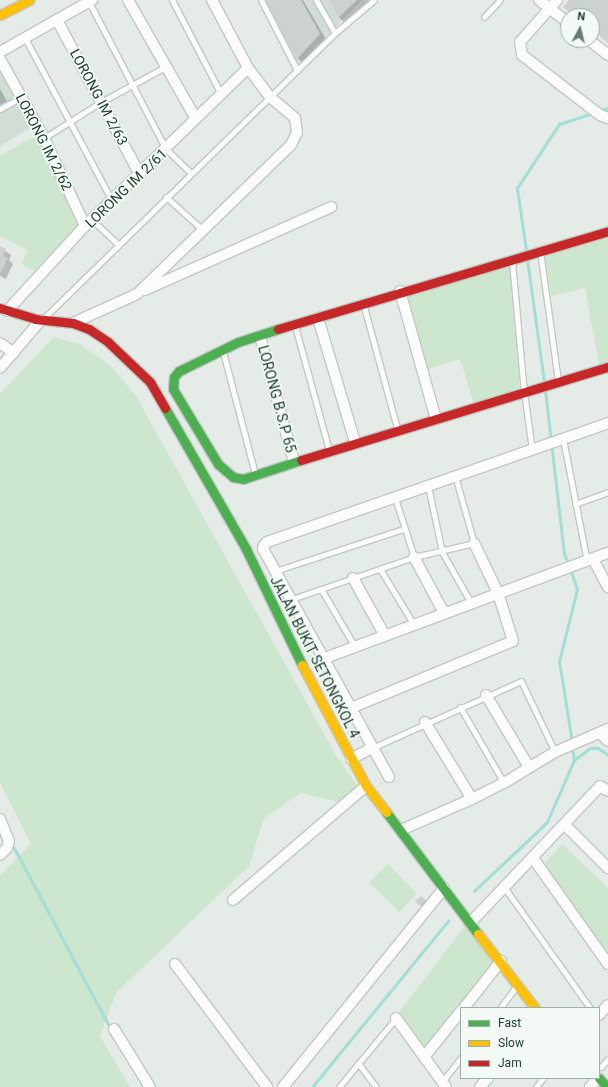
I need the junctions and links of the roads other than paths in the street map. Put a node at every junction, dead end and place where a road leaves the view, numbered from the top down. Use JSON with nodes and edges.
{"nodes":[{"id":1,"x":128,"y":0,"type":"edge"},
{"id":2,"x":172,"y":0,"type":"edge"},
{"id":3,"x":212,"y":0,"type":"edge"},
{"id":4,"x":261,"y":0,"type":"edge"},
{"id":5,"x":316,"y":0,"type":"edge"},
{"id":6,"x":374,"y":0,"type":"edge"},
{"id":7,"x":500,"y":0,"type":"edge"},
{"id":8,"x":539,"y":0,"type":"edge"},
{"id":9,"x":557,"y":0,"type":"edge"},
{"id":10,"x":23,"y":1,"type":"edge"},
{"id":11,"x":91,"y":1,"type":"edge"},
{"id":12,"x":549,"y":9,"type":"junction"},
{"id":13,"x":0,"y":15,"type":"edge"},
{"id":14,"x":484,"y":17,"type":"dead end"},
{"id":15,"x":560,"y":17,"type":"edge"},
{"id":16,"x":57,"y":20,"type":"junction"},
{"id":17,"x":335,"y":33,"type":"junction"},
{"id":18,"x":25,"y":38,"type":"junction"},
{"id":19,"x":599,"y":48,"type":"edge"},
{"id":20,"x":0,"y":52,"type":"edge"},
{"id":21,"x":608,"y":55,"type":"edge"},
{"id":22,"x":0,"y":59,"type":"edge"},
{"id":23,"x":165,"y":67,"type":"junction"},
{"id":24,"x":248,"y":68,"type":"junction"},
{"id":25,"x":297,"y":70,"type":"junction"},
{"id":26,"x":131,"y":85,"type":"junction"},
{"id":27,"x":221,"y":94,"type":"junction"},
{"id":28,"x":22,"y":97,"type":"junction"},
{"id":29,"x":270,"y":97,"type":"junction"},
{"id":30,"x":101,"y":102,"type":"junction"},
{"id":31,"x":0,"y":109,"type":"edge"},
{"id":32,"x":195,"y":117,"type":"junction"},
{"id":33,"x":604,"y":117,"type":"edge"},
{"id":34,"x":70,"y":120,"type":"junction"},
{"id":35,"x":44,"y":138,"type":"junction"},
{"id":36,"x":166,"y":149,"type":"junction"},
{"id":37,"x":190,"y":172,"type":"junction"},
{"id":38,"x":140,"y":175,"type":"junction"},
{"id":39,"x":166,"y":198,"type":"junction"},
{"id":40,"x":112,"y":201,"type":"junction"},
{"id":41,"x":331,"y":208,"type":"dead end"},
{"id":42,"x":89,"y":223,"type":"junction"},
{"id":43,"x":203,"y":230,"type":"junction"},
{"id":44,"x":608,"y":231,"type":"edge"},
{"id":45,"x":118,"y":244,"type":"junction"},
{"id":46,"x":536,"y":251,"type":"junction"},
{"id":47,"x":514,"y":257,"type":"junction"},
{"id":48,"x":400,"y":291,"type":"junction"},
{"id":49,"x":137,"y":294,"type":"junction"},
{"id":50,"x":363,"y":302,"type":"junction"},
{"id":51,"x":3,"y":309,"type":"edge"},
{"id":52,"x":318,"y":318,"type":"junction"},
{"id":53,"x":41,"y":320,"type":"junction"},
{"id":54,"x":73,"y":323,"type":"junction"},
{"id":55,"x":295,"y":325,"type":"junction"},
{"id":56,"x":260,"y":336,"type":"junction"},
{"id":57,"x":0,"y":343,"type":"edge"},
{"id":58,"x":222,"y":348,"type":"junction"},
{"id":59,"x":14,"y":353,"type":"junction"},
{"id":60,"x":608,"y":367,"type":"edge"},
{"id":61,"x":0,"y":368,"type":"edge"},
{"id":62,"x":558,"y":382,"type":"junction"},
{"id":63,"x":524,"y":392,"type":"junction"},
{"id":64,"x":436,"y":419,"type":"junction"},
{"id":65,"x":608,"y":423,"type":"edge"},
{"id":66,"x":397,"y":429,"type":"junction"},
{"id":67,"x":562,"y":440,"type":"junction"},
{"id":68,"x":355,"y":442,"type":"junction"},
{"id":69,"x":535,"y":449,"type":"junction"},
{"id":70,"x":329,"y":451,"type":"junction"},
{"id":71,"x":294,"y":462,"type":"junction"},
{"id":72,"x":255,"y":475,"type":"junction"},
{"id":73,"x":455,"y":476,"type":"junction"},
{"id":74,"x":428,"y":486,"type":"junction"},
{"id":75,"x":608,"y":492,"type":"edge"},
{"id":76,"x":395,"y":498,"type":"junction"},
{"id":77,"x":574,"y":504,"type":"junction"},
{"id":78,"x":403,"y":529,"type":"junction"},
{"id":79,"x":474,"y":543,"type":"junction"},
{"id":80,"x":442,"y":552,"type":"junction"},
{"id":81,"x":608,"y":553,"type":"edge"},
{"id":82,"x":414,"y":557,"type":"junction"},
{"id":83,"x":588,"y":560,"type":"junction"},
{"id":84,"x":380,"y":569,"type":"junction"},
{"id":85,"x":275,"y":571,"type":"junction"},
{"id":86,"x":352,"y":578,"type":"junction"},
{"id":87,"x":608,"y":587,"type":"edge"},
{"id":88,"x":321,"y":589,"type":"junction"},
{"id":89,"x":498,"y":593,"type":"junction"},
{"id":90,"x":292,"y":599,"type":"junction"},
{"id":91,"x":471,"y":603,"type":"junction"},
{"id":92,"x":444,"y":613,"type":"junction"},
{"id":93,"x":414,"y":625,"type":"junction"},
{"id":94,"x":385,"y":636,"type":"junction"},
{"id":95,"x":355,"y":647,"type":"junction"},
{"id":96,"x":325,"y":658,"type":"junction"},
{"id":97,"x":486,"y":696,"type":"junction"},
{"id":98,"x":460,"y":707,"type":"junction"},
{"id":99,"x":351,"y":708,"type":"junction"},
{"id":100,"x":425,"y":722,"type":"junction"},
{"id":101,"x":602,"y":732,"type":"edge"},
{"id":102,"x":608,"y":741,"type":"edge"},
{"id":103,"x":372,"y":748,"type":"junction"},
{"id":104,"x":555,"y":752,"type":"junction"},
{"id":105,"x":351,"y":759,"type":"junction"},
{"id":106,"x":529,"y":767,"type":"junction"},
{"id":107,"x":389,"y":776,"type":"dead end"},
{"id":108,"x":504,"y":783,"type":"junction"},
{"id":109,"x":366,"y":786,"type":"junction"},
{"id":110,"x":608,"y":791,"type":"edge"},
{"id":111,"x":472,"y":799,"type":"junction"},
{"id":112,"x":0,"y":819,"type":"edge"},
{"id":113,"x":565,"y":825,"type":"junction"},
{"id":114,"x":400,"y":830,"type":"junction"},
{"id":115,"x":0,"y":855,"type":"edge"},
{"id":116,"x":533,"y":858,"type":"junction"},
{"id":117,"x":608,"y":868,"type":"edge"},
{"id":118,"x":504,"y":887,"type":"junction"},
{"id":119,"x":444,"y":888,"type":"junction"},
{"id":120,"x":233,"y":900,"type":"dead end"},
{"id":121,"x":472,"y":921,"type":"junction"},
{"id":122,"x":502,"y":961,"type":"junction"},
{"id":123,"x":175,"y":964,"type":"dead end"},
{"id":124,"x":608,"y":964,"type":"edge"},
{"id":125,"x":518,"y":985,"type":"junction"},
{"id":126,"x":608,"y":1005,"type":"edge"},
{"id":127,"x":465,"y":1007,"type":"edge"},
{"id":128,"x":501,"y":1007,"type":"edge"},
{"id":129,"x":534,"y":1007,"type":"edge"},
{"id":130,"x":589,"y":1007,"type":"edge"},
{"id":131,"x":460,"y":1013,"type":"edge"},
{"id":132,"x":600,"y":1014,"type":"edge"},
{"id":133,"x":396,"y":1018,"type":"joint"},
{"id":134,"x":114,"y":1029,"type":"dead end"},
{"id":135,"x":424,"y":1057,"type":"junction"},
{"id":136,"x":608,"y":1059,"type":"edge"},
{"id":137,"x":460,"y":1060,"type":"edge"},
{"id":138,"x":358,"y":1063,"type":"junction"},
{"id":139,"x":601,"y":1067,"type":"dead end"},
{"id":140,"x":487,"y":1079,"type":"edge"},
{"id":141,"x":543,"y":1079,"type":"edge"},
{"id":142,"x":597,"y":1079,"type":"edge"},
{"id":143,"x":599,"y":1079,"type":"edge"},
{"id":144,"x":444,"y":1084,"type":"edge"},
{"id":145,"x":150,"y":1087,"type":"edge"},
{"id":146,"x":267,"y":1087,"type":"edge"},
{"id":147,"x":283,"y":1087,"type":"edge"},
{"id":148,"x":339,"y":1087,"type":"edge"},
{"id":149,"x":376,"y":1087,"type":"edge"},
{"id":150,"x":480,"y":1087,"type":"edge"},
{"id":151,"x":536,"y":1087,"type":"edge"},
{"id":152,"x":590,"y":1087,"type":"edge"},
{"id":153,"x":607,"y":1087,"type":"edge"}],
"edges":[{"from":1,"to":23,"type":"street"},
{"from":2,"to":27,"type":"lane"},
{"from":3,"to":24,"type":"street"},
{"from":4,"to":25,"type":"lane"},
{"from":5,"to":17,"type":"lane"},
{"from":6,"to":17,"type":"lane"},
{"from":7,"to":14,"type":"lane"},
{"from":8,"to":12,"type":"street"},
{"from":9,"to":12,"type":"street"},
{"from":10,"to":13,"type":"street"},
{"from":11,"to":16,"type":"street"},
{"from":11,"to":26,"type":"lane"},
{"from":12,"to":15,"type":"street"},
{"from":12,"to":33,"type":"street"},
{"from":16,"to":18,"type":"street"},
{"from":16,"to":30,"type":"street","name":"LORONG IM 2/63"},
{"from":17,"to":25,"type":"lane"},
{"from":18,"to":20,"type":"street"},
{"from":18,"to":34,"type":"lane"},
{"from":19,"to":21,"type":"street"},
{"from":22,"to":28,"type":"street","name":"LORONG IM 2/62"},
{"from":23,"to":26,"type":"lane"},
{"from":23,"to":32,"type":"street"},
{"from":24,"to":27,"type":"street","name":"LORONG IM 2/61"},
{"from":24,"to":29,"type":"street"},
{"from":25,"to":29,"type":"lane"},
{"from":26,"to":30,"type":"lane"},
{"from":26,"to":36,"type":"lane"},
{"from":27,"to":32,"type":"street","name":"LORONG IM 2/61"},
{"from":28,"to":31,"type":"lane"},
{"from":28,"to":35,"type":"street","name":"LORONG IM 2/62"},
{"from":29,"to":37,"type":"lane"},
{"from":29,"to":43,"type":"street"},
{"from":30,"to":34,"type":"lane"},
{"from":30,"to":38,"type":"street","name":"LORONG IM 2/63"},
{"from":32,"to":36,"type":"street","name":"LORONG IM 2/61"},
{"from":34,"to":35,"type":"lane"},
{"from":34,"to":40,"type":"lane"},
{"from":35,"to":42,"type":"street","name":"LORONG IM 2/62"},
{"from":36,"to":37,"type":"lane"},
{"from":36,"to":38,"type":"street","name":"LORONG IM 2/61"},
{"from":37,"to":39,"type":"lane"},
{"from":38,"to":40,"type":"street","name":"LORONG IM 2/61"},
{"from":39,"to":43,"type":"lane"},
{"from":39,"to":45,"type":"lane"},
{"from":40,"to":42,"type":"street","name":"LORONG IM 2/61"},
{"from":41,"to":49,"type":"street"},
{"from":42,"to":45,"type":"lane"},
{"from":42,"to":51,"type":"street","name":"LORONG IM 2/61"},
{"from":43,"to":49,"type":"street"},
{"from":44,"to":46,"type":"street"},
{"from":45,"to":53,"type":"lane"},
{"from":46,"to":47,"type":"street"},
{"from":46,"to":62,"type":"lane"},
{"from":47,"to":48,"type":"street"},
{"from":47,"to":63,"type":"lane"},
{"from":48,"to":50,"type":"street"},
{"from":48,"to":64,"type":"street"},
{"from":49,"to":54,"type":"street"},
{"from":50,"to":52,"type":"street"},
{"from":50,"to":66,"type":"lane"},
{"from":51,"to":53,"type":"street","name":"JALAN BUKIT SETONGKOL 4"},
{"from":52,"to":55,"type":"street"},
{"from":52,"to":68,"type":"street"},
{"from":53,"to":54,"type":"street","name":"JALAN BUKIT SETONGKOL 4"},
{"from":53,"to":59,"type":"street"},
{"from":54,"to":105,"type":"street","name":"JALAN BUKIT SETONGKOL 4"},
{"from":55,"to":56,"type":"street"},
{"from":55,"to":70,"type":"lane"},
{"from":56,"to":58,"type":"street"},
{"from":56,"to":71,"type":"street","name":"LORONG B.S.P 65"},
{"from":57,"to":59,"type":"street"},
{"from":58,"to":72,"type":"lane"},
{"from":58,"to":72,"type":"street"},
{"from":59,"to":61,"type":"street"},
{"from":60,"to":62,"type":"street"},
{"from":62,"to":63,"type":"street"},
{"from":63,"to":64,"type":"street"},
{"from":63,"to":69,"type":"lane"},
{"from":64,"to":66,"type":"street"},
{"from":65,"to":67,"type":"street"},
{"from":66,"to":68,"type":"street"},
{"from":67,"to":69,"type":"street"},
{"from":67,"to":77,"type":"lane"},
{"from":68,"to":70,"type":"street"},
{"from":69,"to":73,"type":"street"},
{"from":70,"to":71,"type":"street"},
{"from":71,"to":72,"type":"street"},
{"from":73,"to":74,"type":"street"},
{"from":73,"to":79,"type":"lane"},
{"from":74,"to":76,"type":"street"},
{"from":74,"to":80,"type":"lane"},
{"from":75,"to":77,"type":"lane"},
{"from":76,"to":78,"type":"lane"},
{"from":76,"to":85,"type":"street"},
{"from":77,"to":83,"type":"lane"},
{"from":78,"to":82,"type":"lane"},
{"from":78,"to":85,"type":"lane"},
{"from":79,"to":80,"type":"lane"},
{"from":79,"to":89,"type":"street"},
{"from":80,"to":82,"type":"lane"},
{"from":80,"to":91,"type":"lane"},
{"from":81,"to":83,"type":"street"},
{"from":82,"to":84,"type":"lane"},
{"from":82,"to":92,"type":"street"},
{"from":83,"to":87,"type":"street"},
{"from":83,"to":89,"type":"street"},
{"from":84,"to":86,"type":"lane"},
{"from":84,"to":93,"type":"lane"},
{"from":85,"to":90,"type":"street"},
{"from":86,"to":88,"type":"lane"},
{"from":86,"to":94,"type":"street"},
{"from":88,"to":90,"type":"lane"},
{"from":88,"to":95,"type":"lane"},
{"from":89,"to":91,"type":"street"},
{"from":89,"to":99,"type":"street"},
{"from":90,"to":96,"type":"street"},
{"from":91,"to":92,"type":"street"},
{"from":92,"to":93,"type":"street"},
{"from":93,"to":94,"type":"street"},
{"from":94,"to":95,"type":"street"},
{"from":95,"to":96,"type":"street"},
{"from":96,"to":99,"type":"street"},
{"from":97,"to":98,"type":"lane"},
{"from":97,"to":104,"type":"lane"},
{"from":97,"to":106,"type":"street"},
{"from":98,"to":100,"type":"lane"},
{"from":98,"to":108,"type":"lane"},
{"from":99,"to":103,"type":"street"},
{"from":100,"to":103,"type":"lane"},
{"from":100,"to":111,"type":"street"},
{"from":101,"to":102,"type":"street"},
{"from":101,"to":104,"type":"street"},
{"from":103,"to":105,"type":"street"},
{"from":103,"to":107,"type":"street"},
{"from":104,"to":106,"type":"street"},
{"from":105,"to":109,"type":"street","name":"JALAN BUKIT SETONGKOL 4"},
{"from":106,"to":108,"type":"street"},
{"from":108,"to":111,"type":"street"},
{"from":109,"to":114,"type":"street","name":"JALAN BUKIT SETONGKOL 4"},
{"from":109,"to":120,"type":"street"},
{"from":110,"to":113,"type":"street"},
{"from":111,"to":114,"type":"street"},
{"from":112,"to":115,"type":"street"},
{"from":113,"to":116,"type":"street"},
{"from":113,"to":117,"type":"street"},
{"from":114,"to":119,"type":"street","name":"JALAN BUKIT SETONGKOL 4"},
{"from":116,"to":118,"type":"street"},
{"from":116,"to":124,"type":"street"},
{"from":118,"to":121,"type":"street"},
{"from":118,"to":130,"type":"lane"},
{"from":119,"to":121,"type":"street","name":"JALAN BUKIT SETONGKOL 4"},
{"from":119,"to":147,"type":"street"},
{"from":121,"to":122,"type":"street","name":"JALAN BUKIT SETONGKOL 4"},
{"from":122,"to":125,"type":"street","name":"JALAN BUKIT SETONGKOL 4"},
{"from":122,"to":127,"type":"street"},
{"from":123,"to":146,"type":"street"},
{"from":125,"to":128,"type":"lane"},
{"from":125,"to":129,"type":"street","name":"JALAN BUKIT SETONGKOL 4"},
{"from":126,"to":132,"type":"street"},
{"from":131,"to":135,"type":"street"},
{"from":133,"to":135,"type":"street"},
{"from":133,"to":138,"type":"lane"},
{"from":134,"to":145,"type":"street"},
{"from":135,"to":144,"type":"street"},
{"from":136,"to":139,"type":"lane"},
{"from":137,"to":144,"type":"lane"},
{"from":138,"to":148,"type":"lane"},
{"from":138,"to":149,"type":"lane"},
{"from":140,"to":150,"type":"street"},
{"from":141,"to":151,"type":"lane"},
{"from":142,"to":152,"type":"street"},
{"from":143,"to":153,"type":"street"}]}
